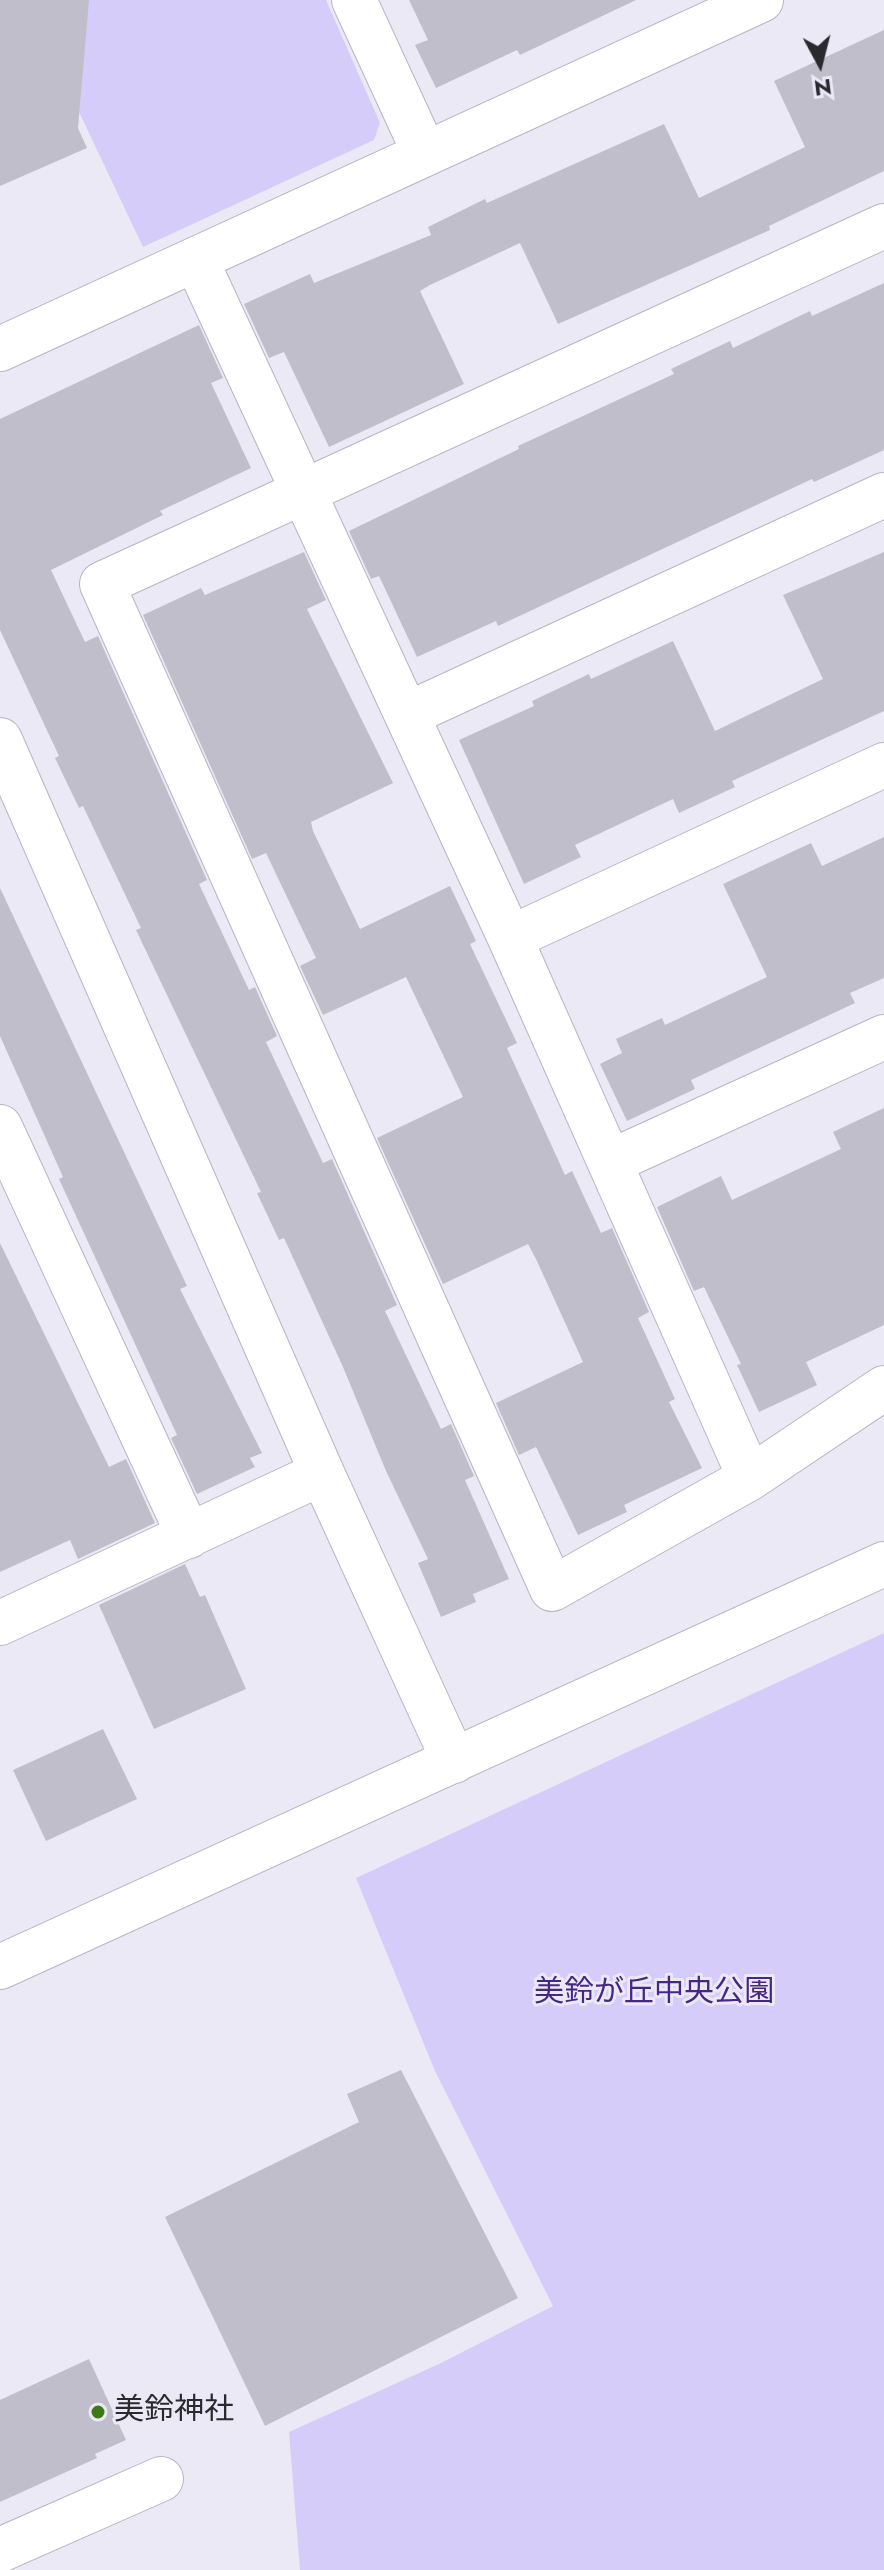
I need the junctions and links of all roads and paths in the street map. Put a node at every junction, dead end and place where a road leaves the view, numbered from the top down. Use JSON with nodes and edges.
{"nodes":[{"id":1,"x":354,"y":0,"type":"edge"},
{"id":2,"x":761,"y":0,"type":"edge"},
{"id":3,"x":425,"y":154,"type":"junction"},
{"id":4,"x":884,"y":226,"type":"edge"},
{"id":5,"x":196,"y":260,"type":"junction"},
{"id":6,"x":0,"y":349,"type":"edge"},
{"id":7,"x":305,"y":491,"type":"junction"},
{"id":8,"x":884,"y":495,"type":"edge"},
{"id":9,"x":408,"y":714,"type":"junction"},
{"id":10,"x":0,"y":740,"type":"edge"},
{"id":11,"x":884,"y":765,"type":"edge"},
{"id":12,"x":510,"y":938,"type":"junction"},
{"id":13,"x":884,"y":1037,"type":"edge"},
{"id":14,"x":0,"y":1127,"type":"edge"},
{"id":15,"x":610,"y":1162,"type":"junction"},
{"id":16,"x":884,"y":1388,"type":"edge"},
{"id":17,"x":322,"y":1473,"type":"junction"},
{"id":18,"x":750,"y":1478,"type":"junction"},
{"id":19,"x":189,"y":1536,"type":"junction"},
{"id":20,"x":884,"y":1564,"type":"edge"},
{"id":21,"x":0,"y":1623,"type":"edge"},
{"id":22,"x":454,"y":1761,"type":"junction"},
{"id":23,"x":0,"y":1967,"type":"edge"},
{"id":24,"x":161,"y":2479,"type":"dead end"},
{"id":25,"x":0,"y":2550,"type":"edge"}],
"edges":[{"from":1,"to":3,"type":"street"},
{"from":2,"to":3,"type":"street"},
{"from":3,"to":5,"type":"street"},
{"from":4,"to":7,"type":"street"},
{"from":5,"to":6,"type":"street"},
{"from":5,"to":7,"type":"street"},
{"from":7,"to":9,"type":"street"},
{"from":7,"to":18,"type":"street"},
{"from":8,"to":9,"type":"street"},
{"from":9,"to":12,"type":"street"},
{"from":10,"to":17,"type":"street"},
{"from":11,"to":12,"type":"street"},
{"from":12,"to":15,"type":"street"},
{"from":13,"to":15,"type":"street"},
{"from":14,"to":19,"type":"street"},
{"from":15,"to":18,"type":"street"},
{"from":16,"to":18,"type":"street"},
{"from":17,"to":19,"type":"street"},
{"from":17,"to":22,"type":"street"},
{"from":19,"to":21,"type":"street"},
{"from":20,"to":22,"type":"street"},
{"from":22,"to":23,"type":"street"},
{"from":24,"to":25,"type":"street"}]}
